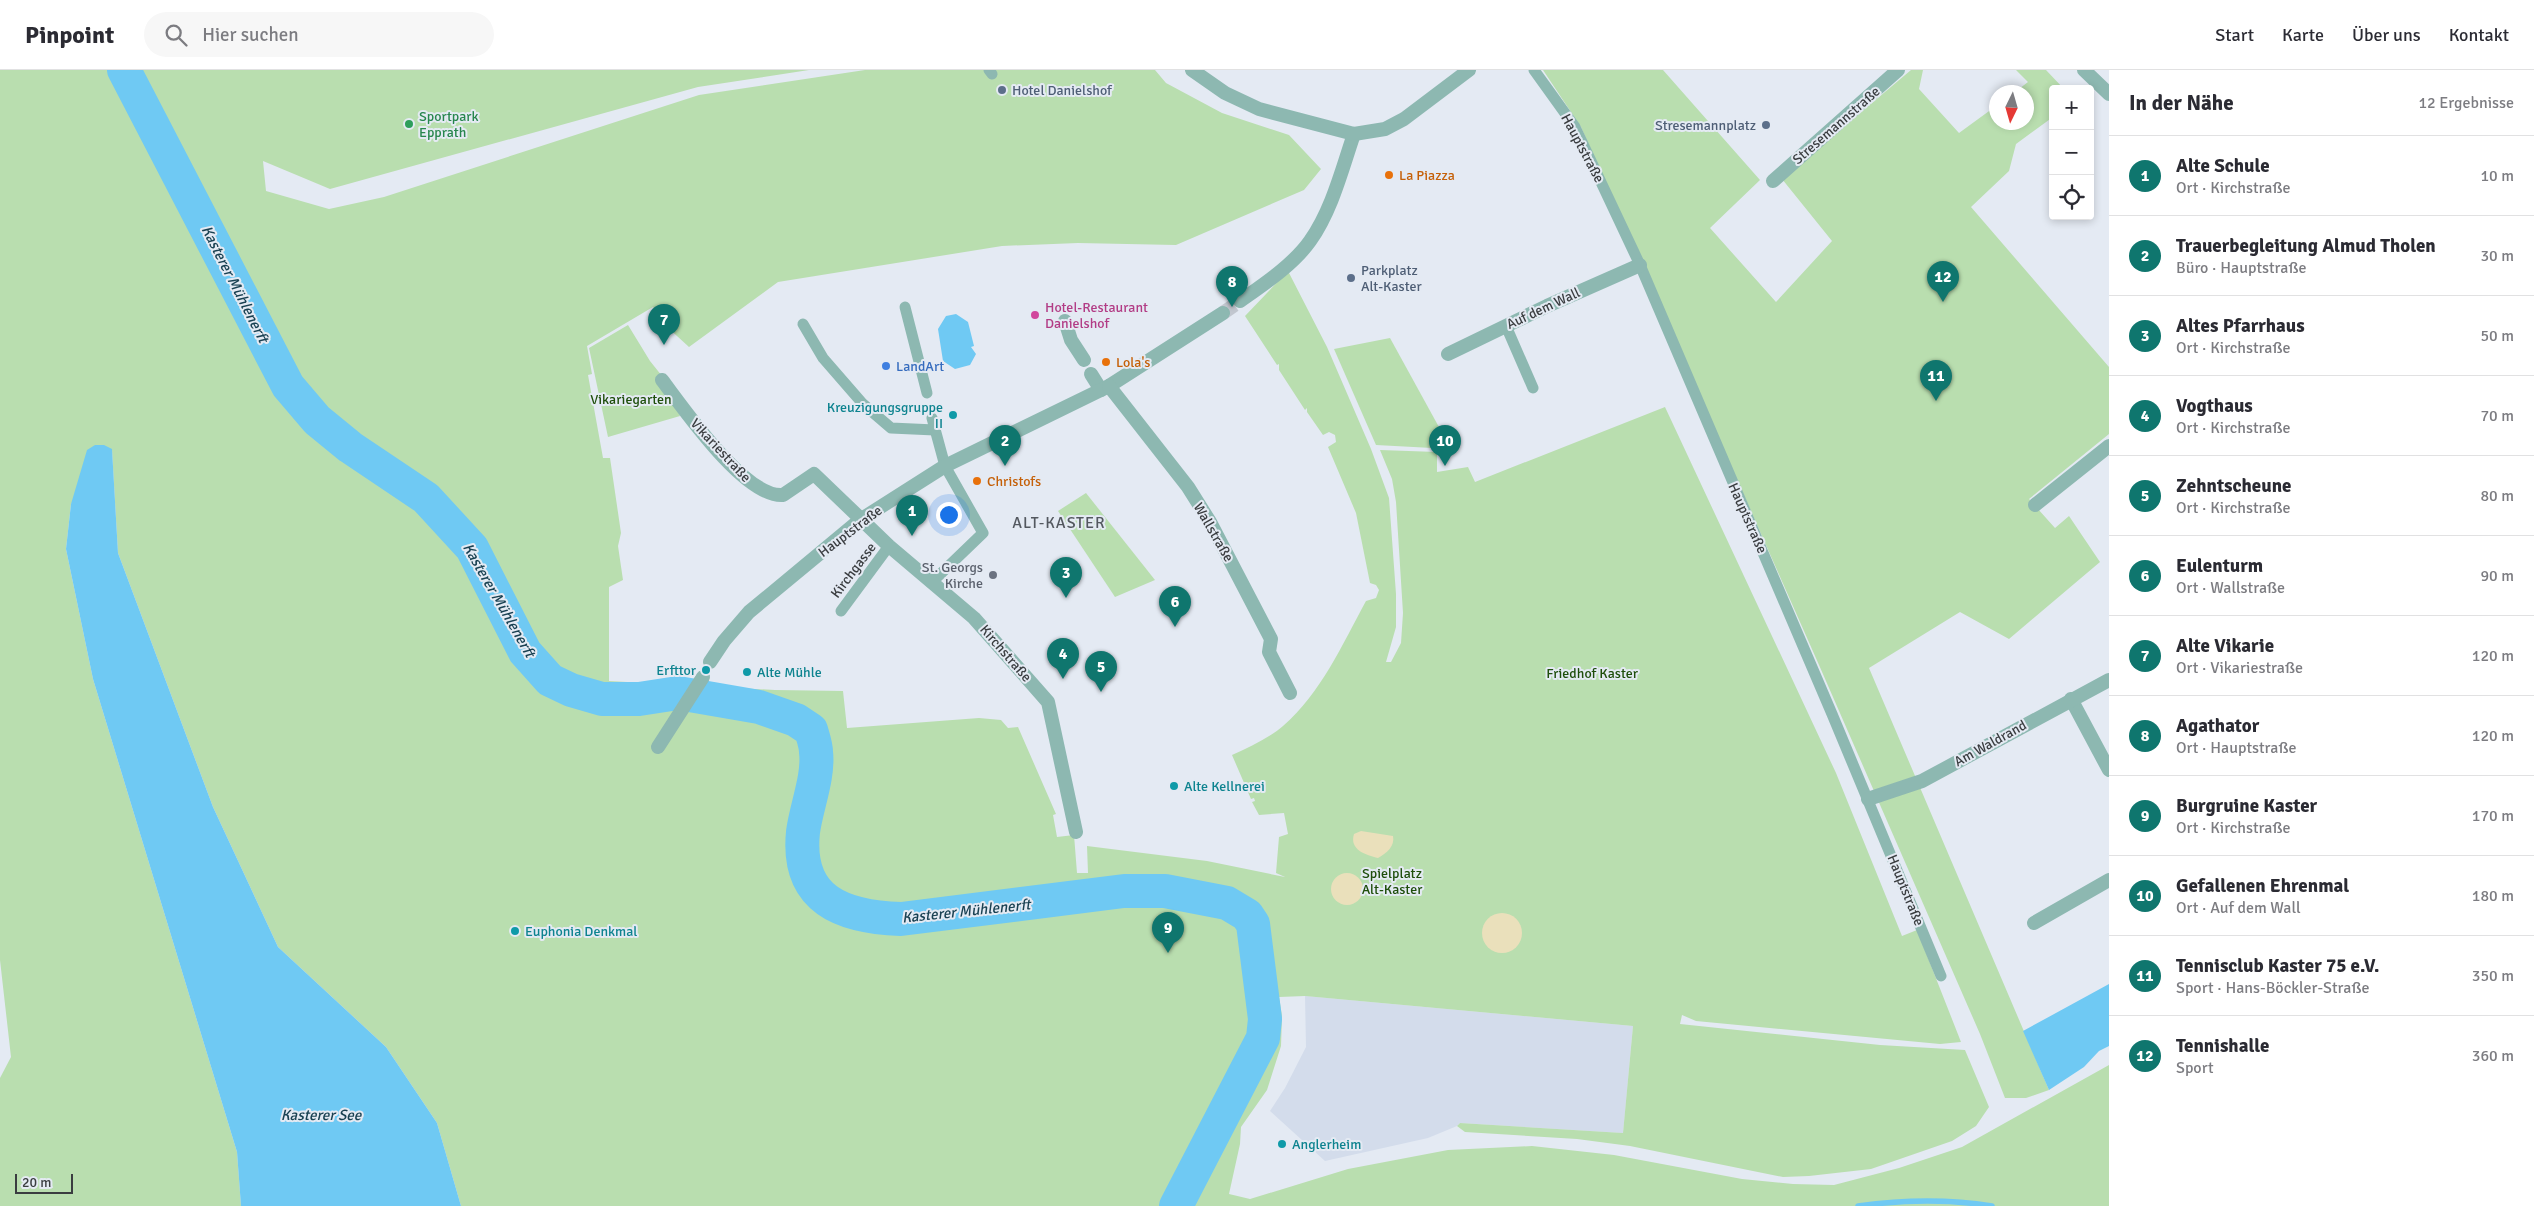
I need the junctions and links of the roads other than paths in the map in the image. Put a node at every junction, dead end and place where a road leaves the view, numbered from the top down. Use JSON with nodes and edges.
{"nodes":[{"id":1,"x":1192,"y":70,"type":"edge"},
{"id":2,"x":1469,"y":70,"type":"edge"},
{"id":3,"x":1534,"y":70,"type":"edge"},
{"id":4,"x":1898,"y":70,"type":"edge"},
{"id":5,"x":2084,"y":70,"type":"edge"},
{"id":6,"x":2109,"y":94,"type":"edge"},
{"id":7,"x":1354,"y":134,"type":"junction"},
{"id":8,"x":1773,"y":181,"type":"dead end"},
{"id":9,"x":1640,"y":265,"type":"junction"},
{"id":10,"x":1240,"y":301,"type":"tunnel mouth"},
{"id":11,"x":905,"y":307,"type":"dead end"},
{"id":12,"x":1223,"y":313,"type":"tunnel mouth"},
{"id":13,"x":1065,"y":321,"type":"dead end"},
{"id":14,"x":804,"y":324,"type":"dead end"},
{"id":15,"x":1506,"y":326,"type":"junction"},
{"id":16,"x":1448,"y":354,"type":"dead end"},
{"id":17,"x":1084,"y":360,"type":"dead end"},
{"id":18,"x":1091,"y":374,"type":"dead end"},
{"id":19,"x":662,"y":380,"type":"dead end"},
{"id":20,"x":1105,"y":388,"type":"junction"},
{"id":21,"x":1533,"y":388,"type":"dead end"},
{"id":22,"x":927,"y":393,"type":"dead end"},
{"id":23,"x":932,"y":418,"type":"dead end"},
{"id":24,"x":935,"y":430,"type":"junction"},
{"id":25,"x":2109,"y":446,"type":"edge"},
{"id":26,"x":945,"y":466,"type":"junction"},
{"id":27,"x":2035,"y":504,"type":"dead end"},
{"id":28,"x":860,"y":520,"type":"junction"},
{"id":29,"x":889,"y":546,"type":"junction"},
{"id":30,"x":931,"y":583,"type":"junction"},
{"id":31,"x":841,"y":611,"type":"dead end"},
{"id":32,"x":710,"y":662,"type":"dead end"},
{"id":33,"x":703,"y":678,"type":"dead end"},
{"id":34,"x":2109,"y":680,"type":"edge"},
{"id":35,"x":1290,"y":693,"type":"dead end"},
{"id":36,"x":2071,"y":699,"type":"junction"},
{"id":37,"x":658,"y":747,"type":"dead end"},
{"id":38,"x":2109,"y":770,"type":"edge"},
{"id":39,"x":1868,"y":799,"type":"junction"},
{"id":40,"x":1078,"y":836,"type":"dead end"},
{"id":41,"x":2109,"y":880,"type":"edge"},
{"id":42,"x":2034,"y":923,"type":"dead end"},
{"id":43,"x":1941,"y":976,"type":"dead end"}],
"edges":[{"from":1,"to":7,"type":"street"},
{"from":2,"to":7,"type":"street"},
{"from":3,"to":9,"type":"lane","name":"Hauptstraße"},
{"from":4,"to":8,"type":"street","name":"Stresemannstraße"},
{"from":5,"to":6,"type":"street"},
{"from":7,"to":10,"type":"street"},
{"from":9,"to":15,"type":"street","name":"Auf dem Wall"},
{"from":9,"to":39,"type":"lane","name":"Hauptstraße"},
{"from":11,"to":22,"type":"lane"},
{"from":12,"to":20,"type":"street","name":"Hauptstraße"},
{"from":13,"to":17,"type":"street"},
{"from":14,"to":24,"type":"lane"},
{"from":15,"to":16,"type":"street","name":"Auf dem Wall"},
{"from":15,"to":21,"type":"lane"},
{"from":18,"to":20,"type":"street","name":"Wallstraße"},
{"from":19,"to":28,"type":"street","name":"Vikariestraße"},
{"from":20,"to":26,"type":"street","name":"Hauptstraße"},
{"from":20,"to":35,"type":"street","name":"Wallstraße"},
{"from":23,"to":24,"type":"lane"},
{"from":24,"to":26,"type":"lane"},
{"from":25,"to":27,"type":"street"},
{"from":26,"to":28,"type":"street","name":"Hauptstraße"},
{"from":26,"to":30,"type":"lane"},
{"from":28,"to":29,"type":"street","name":"Kirchstraße"},
{"from":28,"to":32,"type":"street","name":"Hauptstraße"},
{"from":29,"to":30,"type":"street","name":"Kirchstraße"},
{"from":29,"to":31,"type":"lane","name":"Kirchgasse"},
{"from":30,"to":40,"type":"street","name":"Kirchstraße"},
{"from":33,"to":37,"type":"street"},
{"from":34,"to":36,"type":"street","name":"Am Waldrand"},
{"from":36,"to":38,"type":"street"},
{"from":36,"to":39,"type":"street","name":"Am Waldrand"},
{"from":39,"to":43,"type":"lane","name":"Hauptstraße"},
{"from":41,"to":42,"type":"street"}]}
